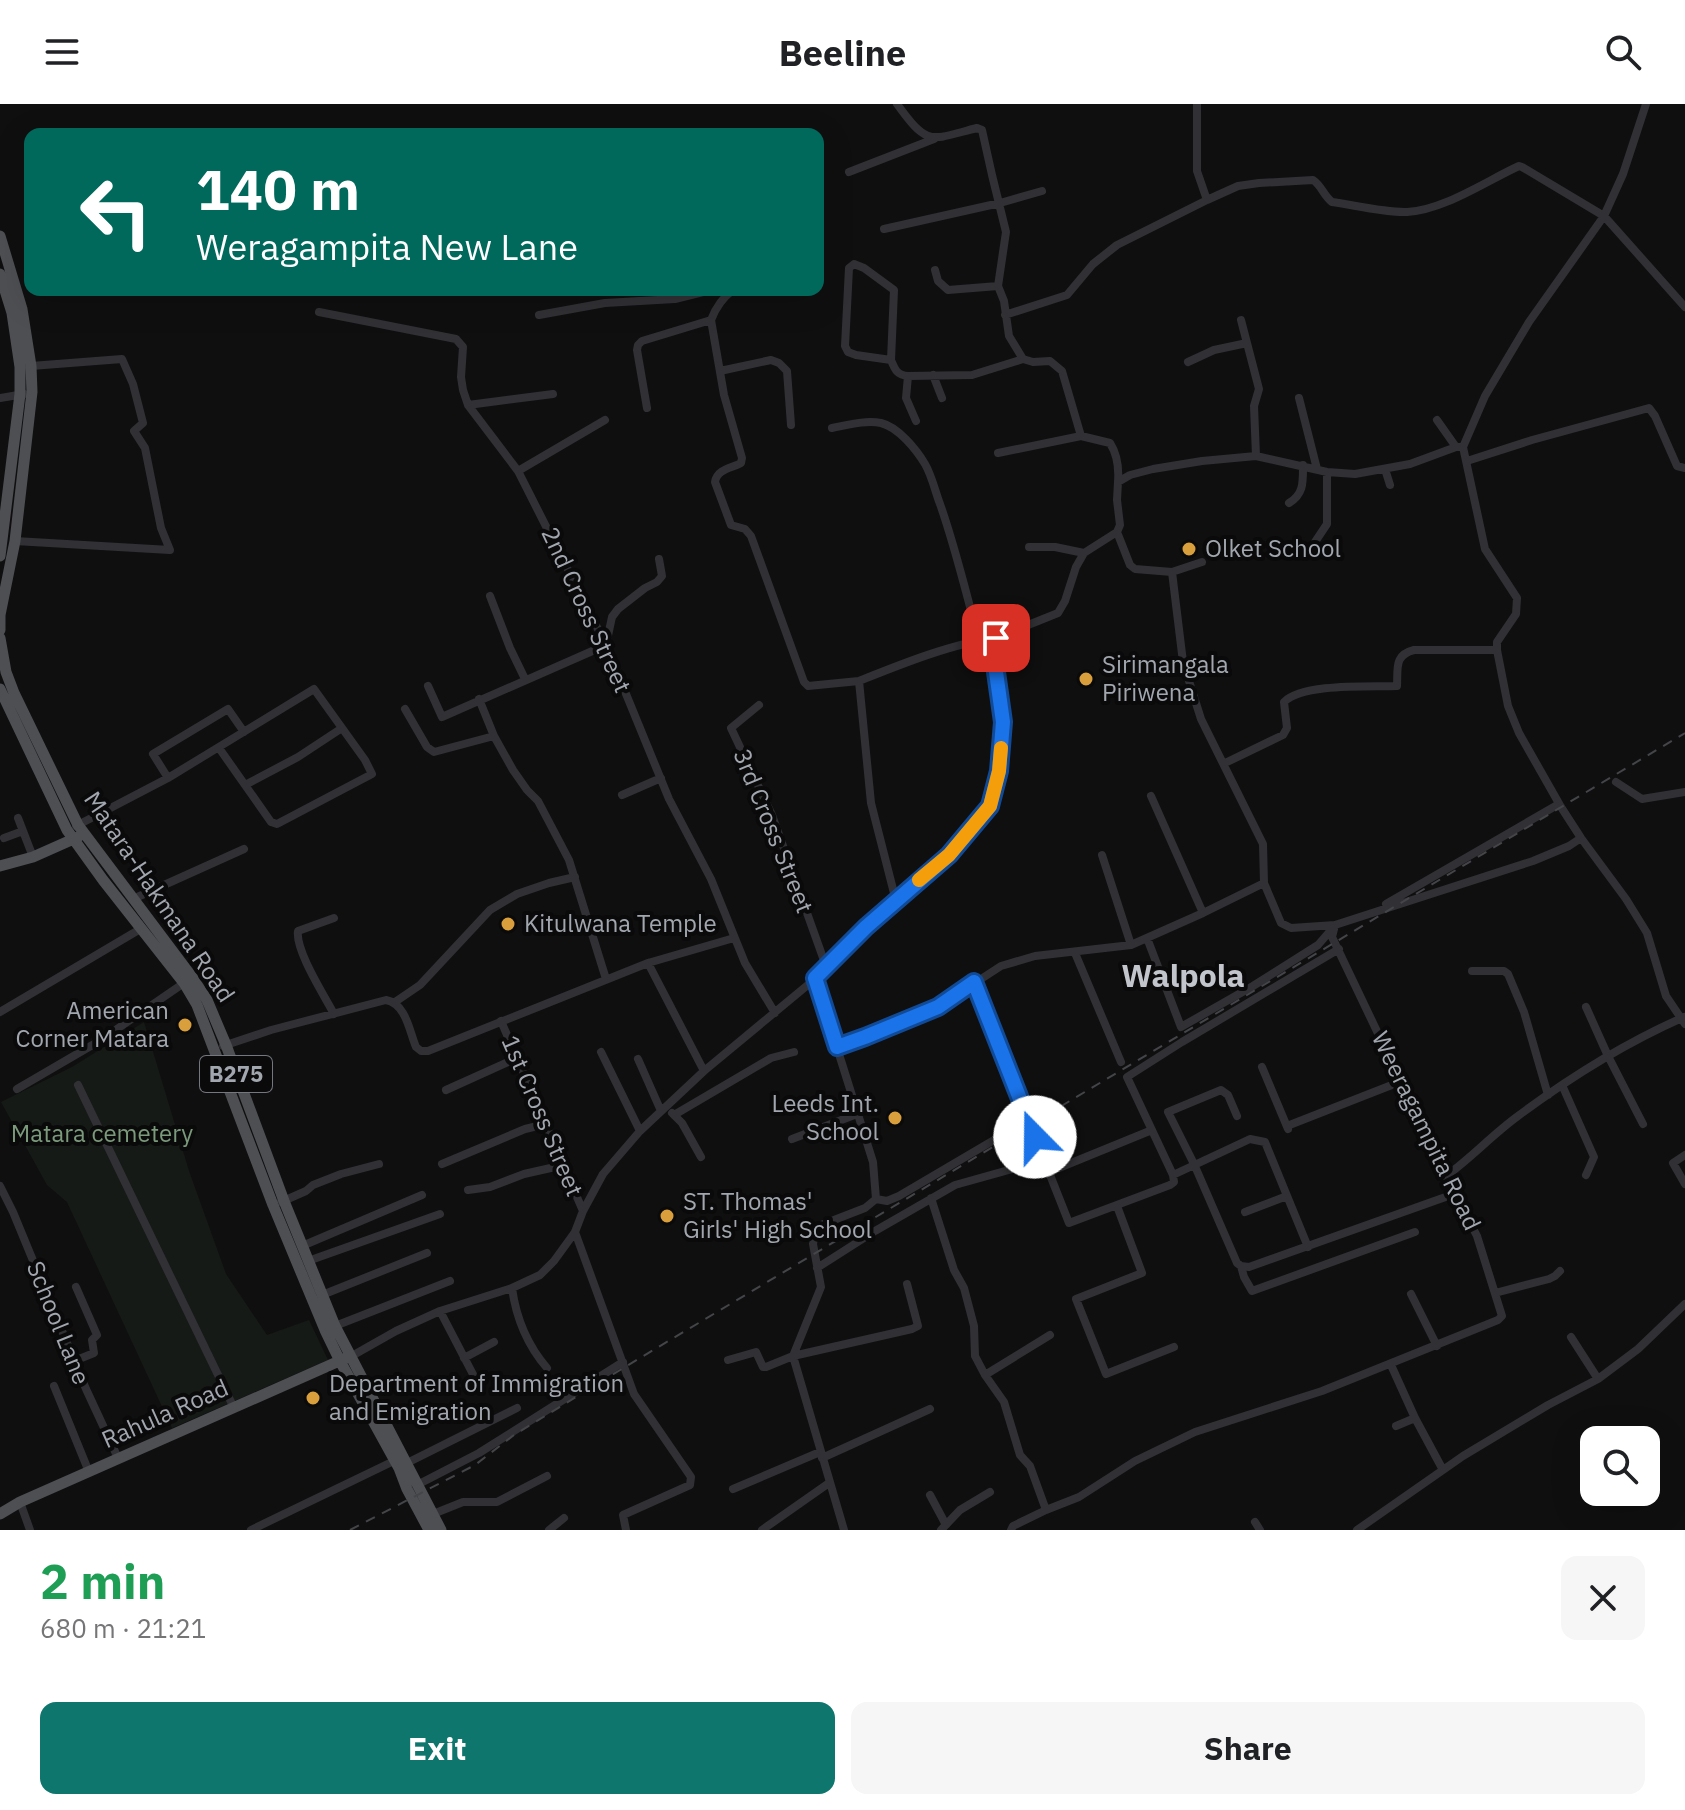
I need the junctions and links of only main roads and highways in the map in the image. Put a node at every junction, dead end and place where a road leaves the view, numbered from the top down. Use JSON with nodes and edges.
{"nodes":[{"id":1,"x":0,"y":236,"type":"edge"},
{"id":2,"x":0,"y":274,"type":"edge"},
{"id":3,"x":26,"y":393,"type":"junction"},
{"id":4,"x":0,"y":556,"type":"edge"},
{"id":5,"x":0,"y":630,"type":"edge"},
{"id":6,"x":0,"y":638,"type":"edge"},
{"id":7,"x":4,"y":694,"type":"edge"},
{"id":8,"x":76,"y":832,"type":"junction"},
{"id":9,"x":0,"y":866,"type":"edge"},
{"id":10,"x":220,"y":1047,"type":"junction"},
{"id":11,"x":279,"y":1203,"type":"junction"},
{"id":12,"x":345,"y":1359,"type":"junction"},
{"id":13,"x":401,"y":1462,"type":"junction"},
{"id":14,"x":0,"y":1514,"type":"edge"},
{"id":15,"x":429,"y":1530,"type":"edge"},
{"id":16,"x":441,"y":1530,"type":"edge"}],
"edges":[{"from":1,"to":3,"type":"main road"},
{"from":2,"to":3,"type":"main road"},
{"from":3,"to":4,"type":"main road"},
{"from":3,"to":5,"type":"main road"},
{"from":6,"to":7,"type":"main road","name":"Matara-Hakmana Road","number":"B275"},
{"from":7,"to":8,"type":"main road","name":"Matara-Hakmana Road","number":"B275"},
{"from":8,"to":9,"type":"main road"},
{"from":8,"to":10,"type":"main road","name":"Matara-Hakmana Road","number":"B275"},
{"from":8,"to":10,"type":"main road","name":"Matara-Hakmana Road","number":"B275"},
{"from":10,"to":11,"type":"main road","name":"Matara-Hakmana Road","number":"B275"},
{"from":11,"to":12,"type":"main road","name":"Matara-Hakmana Road","number":"B275"},
{"from":11,"to":12,"type":"main road","name":"Matara-Hakmana Road","number":"B275"},
{"from":12,"to":13,"type":"main road","name":"Matara-Hakmana Road","number":"B275"},
{"from":12,"to":14,"type":"main road","name":"Rahula Road"},
{"from":13,"to":15,"type":"main road","name":"Matara-Hakmana Road","number":"B275"},
{"from":13,"to":16,"type":"main road","name":"Matara-Hakmana Road","number":"B275"}]}
